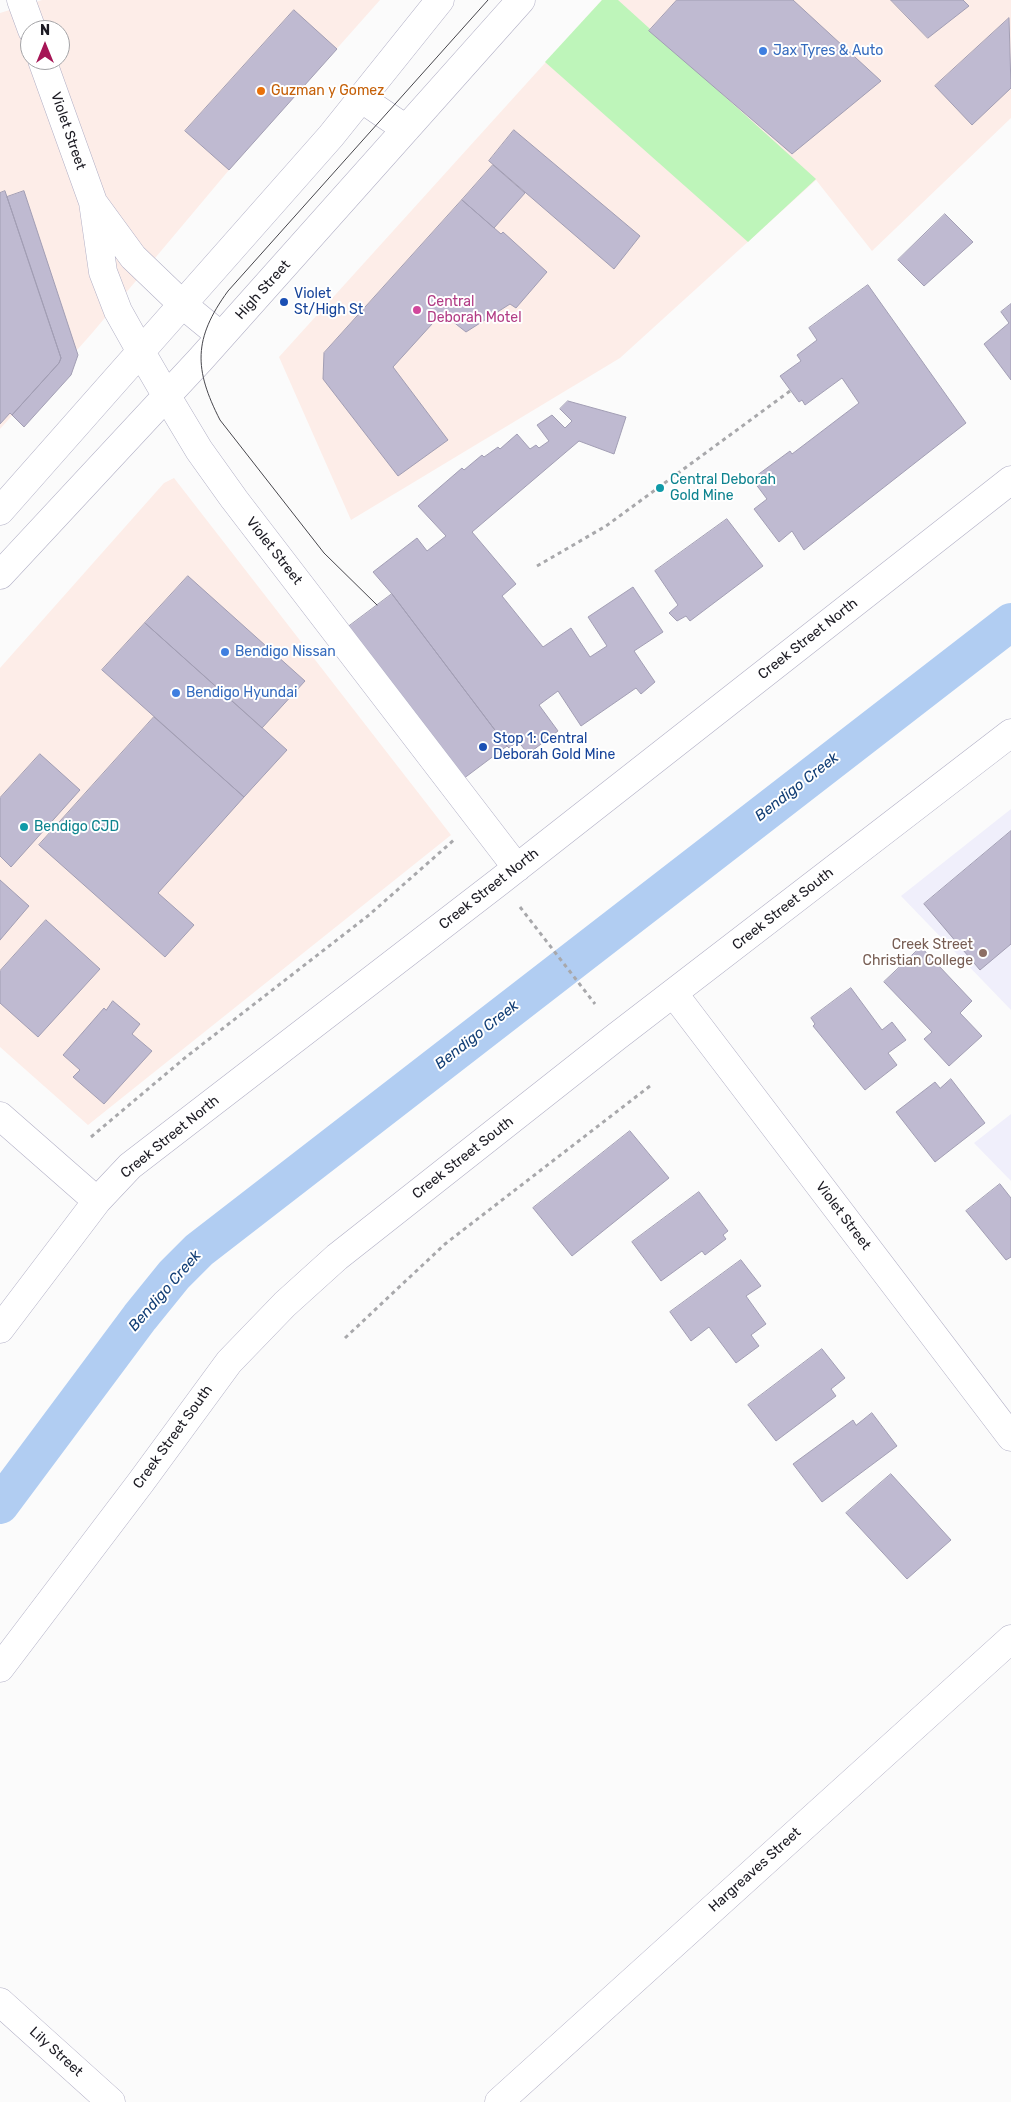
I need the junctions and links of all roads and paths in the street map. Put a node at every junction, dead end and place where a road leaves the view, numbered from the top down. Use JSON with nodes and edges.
{"nodes":[{"id":1,"x":21,"y":0,"type":"edge"},
{"id":2,"x":440,"y":0,"type":"edge"},
{"id":3,"x":521,"y":0,"type":"edge"},
{"id":4,"x":28,"y":20,"type":"edge"},
{"id":5,"x":46,"y":70,"type":"edge"},
{"id":6,"x":362,"y":98,"type":"junction"},
{"id":7,"x":406,"y":129,"type":"junction"},
{"id":8,"x":93,"y":202,"type":"junction"},
{"id":9,"x":182,"y":304,"type":"junction"},
{"id":10,"x":221,"y":336,"type":"junction"},
{"id":11,"x":141,"y":352,"type":"junction"},
{"id":12,"x":790,"y":391,"type":"dead end"},
{"id":13,"x":166,"y":395,"type":"junction"},
{"id":14,"x":1011,"y":480,"type":"edge"},
{"id":15,"x":0,"y":511,"type":"edge"},
{"id":16,"x":537,"y":566,"type":"dead end"},
{"id":17,"x":0,"y":576,"type":"edge"},
{"id":18,"x":1011,"y":733,"type":"edge"},
{"id":19,"x":458,"y":837,"type":"dead end"},
{"id":20,"x":517,"y":868,"type":"junction"},
{"id":21,"x":534,"y":924,"type":"dead end"},
{"id":22,"x":674,"y":994,"type":"junction"},
{"id":23,"x":595,"y":1004,"type":"dead end"},
{"id":24,"x":650,"y":1086,"type":"dead end"},
{"id":25,"x":0,"y":1116,"type":"edge"},
{"id":26,"x":91,"y":1137,"type":"dead end"},
{"id":27,"x":96,"y":1201,"type":"junction"},
{"id":28,"x":0,"y":1329,"type":"edge"},
{"id":29,"x":345,"y":1338,"type":"dead end"},
{"id":30,"x":1011,"y":1437,"type":"edge"},
{"id":31,"x":1011,"y":1639,"type":"edge"},
{"id":32,"x":0,"y":1668,"type":"edge"},
{"id":33,"x":0,"y":2002,"type":"edge"},
{"id":34,"x":111,"y":2102,"type":"edge"},
{"id":35,"x":499,"y":2102,"type":"edge"}],
"edges":[{"from":1,"to":4,"type":"main road"},
{"from":2,"to":6,"type":"main road"},
{"from":3,"to":7,"type":"main road","name":"High Street"},
{"from":5,"to":8,"type":"main road","name":"Violet Street"},
{"from":6,"to":7,"type":"main road"},
{"from":6,"to":9,"type":"main road"},
{"from":7,"to":10,"type":"main road","name":"High Street"},
{"from":8,"to":9,"type":"main road","name":"Violet Street"},
{"from":8,"to":11,"type":"main road","name":"Violet Street"},
{"from":9,"to":10,"type":"main road","name":"Violet Street"},
{"from":9,"to":11,"type":"main road"},
{"from":10,"to":13,"type":"main road","name":"High Street"},
{"from":11,"to":13,"type":"main road","name":"Violet Street"},
{"from":11,"to":15,"type":"main road"},
{"from":12,"to":16,"type":"path"},
{"from":13,"to":17,"type":"main road","name":"High Street"},
{"from":13,"to":20,"type":"main road","name":"Violet Street"},
{"from":14,"to":20,"type":"main road","name":"Creek Street North"},
{"from":18,"to":22,"type":"main road","name":"Creek Street South"},
{"from":19,"to":26,"type":"path"},
{"from":20,"to":27,"type":"main road","name":"Creek Street North"},
{"from":21,"to":23,"type":"path"},
{"from":22,"to":30,"type":"main road","name":"Violet Street"},
{"from":22,"to":32,"type":"main road","name":"Creek Street South"},
{"from":24,"to":29,"type":"path"},
{"from":25,"to":27,"type":"main road"},
{"from":27,"to":28,"type":"main road","name":"Creek Street North"},
{"from":31,"to":35,"type":"main road","name":"Hargreaves Street"},
{"from":33,"to":34,"type":"main road","name":"Lily Street"}]}
